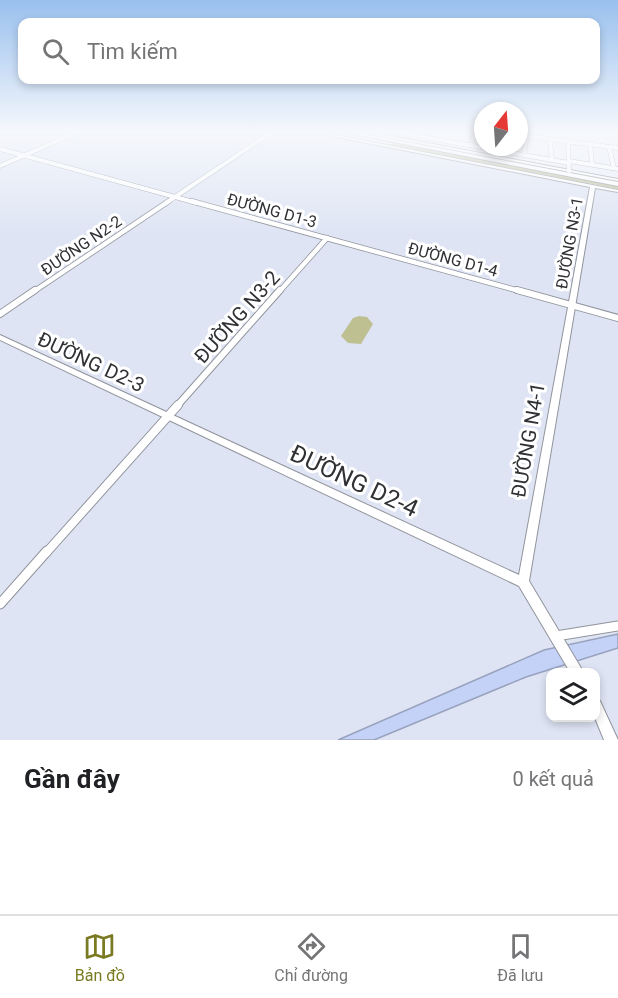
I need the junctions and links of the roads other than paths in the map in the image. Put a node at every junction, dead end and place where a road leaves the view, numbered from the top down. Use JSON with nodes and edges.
{"nodes":[{"id":1,"x":64,"y":167,"type":"edge"},
{"id":2,"x":220,"y":167,"type":"edge"},
{"id":3,"x":492,"y":167,"type":"edge"},
{"id":4,"x":533,"y":167,"type":"edge"},
{"id":5,"x":540,"y":167,"type":"edge"},
{"id":6,"x":569,"y":167,"type":"edge"},
{"id":7,"x":569,"y":171,"type":"junction"},
{"id":8,"x":618,"y":182,"type":"edge"},
{"id":9,"x":593,"y":186,"type":"junction"},
{"id":10,"x":618,"y":191,"type":"edge"},
{"id":11,"x":175,"y":196,"type":"junction"},
{"id":12,"x":327,"y":238,"type":"junction"},
{"id":13,"x":571,"y":305,"type":"junction"},
{"id":14,"x":0,"y":314,"type":"edge"},
{"id":15,"x":618,"y":318,"type":"edge"},
{"id":16,"x":0,"y":337,"type":"edge"},
{"id":17,"x":168,"y":416,"type":"junction"},
{"id":18,"x":523,"y":582,"type":"junction"},
{"id":19,"x":0,"y":604,"type":"edge"},
{"id":20,"x":618,"y":626,"type":"edge"},
{"id":21,"x":555,"y":636,"type":"junction"},
{"id":22,"x":575,"y":668,"type":"edge"},
{"id":23,"x":600,"y":714,"type":"edge"},
{"id":24,"x":611,"y":740,"type":"edge"}],
"edges":[{"from":1,"to":11,"type":"street","name":"ĐƯỜNG D1-3"},
{"from":2,"to":11,"type":"street","name":"ĐƯỜNG N2-2"},
{"from":3,"to":9,"type":"main road"},
{"from":4,"to":8,"type":"highway"},
{"from":5,"to":7,"type":"main road"},
{"from":6,"to":7,"type":"street"},
{"from":7,"to":8,"type":"main road"},
{"from":9,"to":10,"type":"main road"},
{"from":9,"to":13,"type":"main road","name":"ĐƯỜNG N3-1"},
{"from":11,"to":12,"type":"street","name":"ĐƯỜNG D1-3"},
{"from":11,"to":14,"type":"street","name":"ĐƯỜNG N2-2"},
{"from":12,"to":13,"type":"street","name":"ĐƯỜNG D1-4"},
{"from":12,"to":17,"type":"street","name":"ĐƯỜNG N3-2"},
{"from":13,"to":15,"type":"street","name":"ĐƯỜNG D1-4"},
{"from":13,"to":18,"type":"main road","name":"ĐƯỜNG N4-1"},
{"from":16,"to":17,"type":"main road","name":"ĐƯỜNG D2-3"},
{"from":17,"to":18,"type":"main road","name":"ĐƯỜNG D2-4"},
{"from":17,"to":19,"type":"street","name":"ĐƯỜNG N3-2"},
{"from":18,"to":21,"type":"main road"},
{"from":20,"to":21,"type":"street"},
{"from":21,"to":22,"type":"main road"},
{"from":23,"to":24,"type":"main road"}]}
